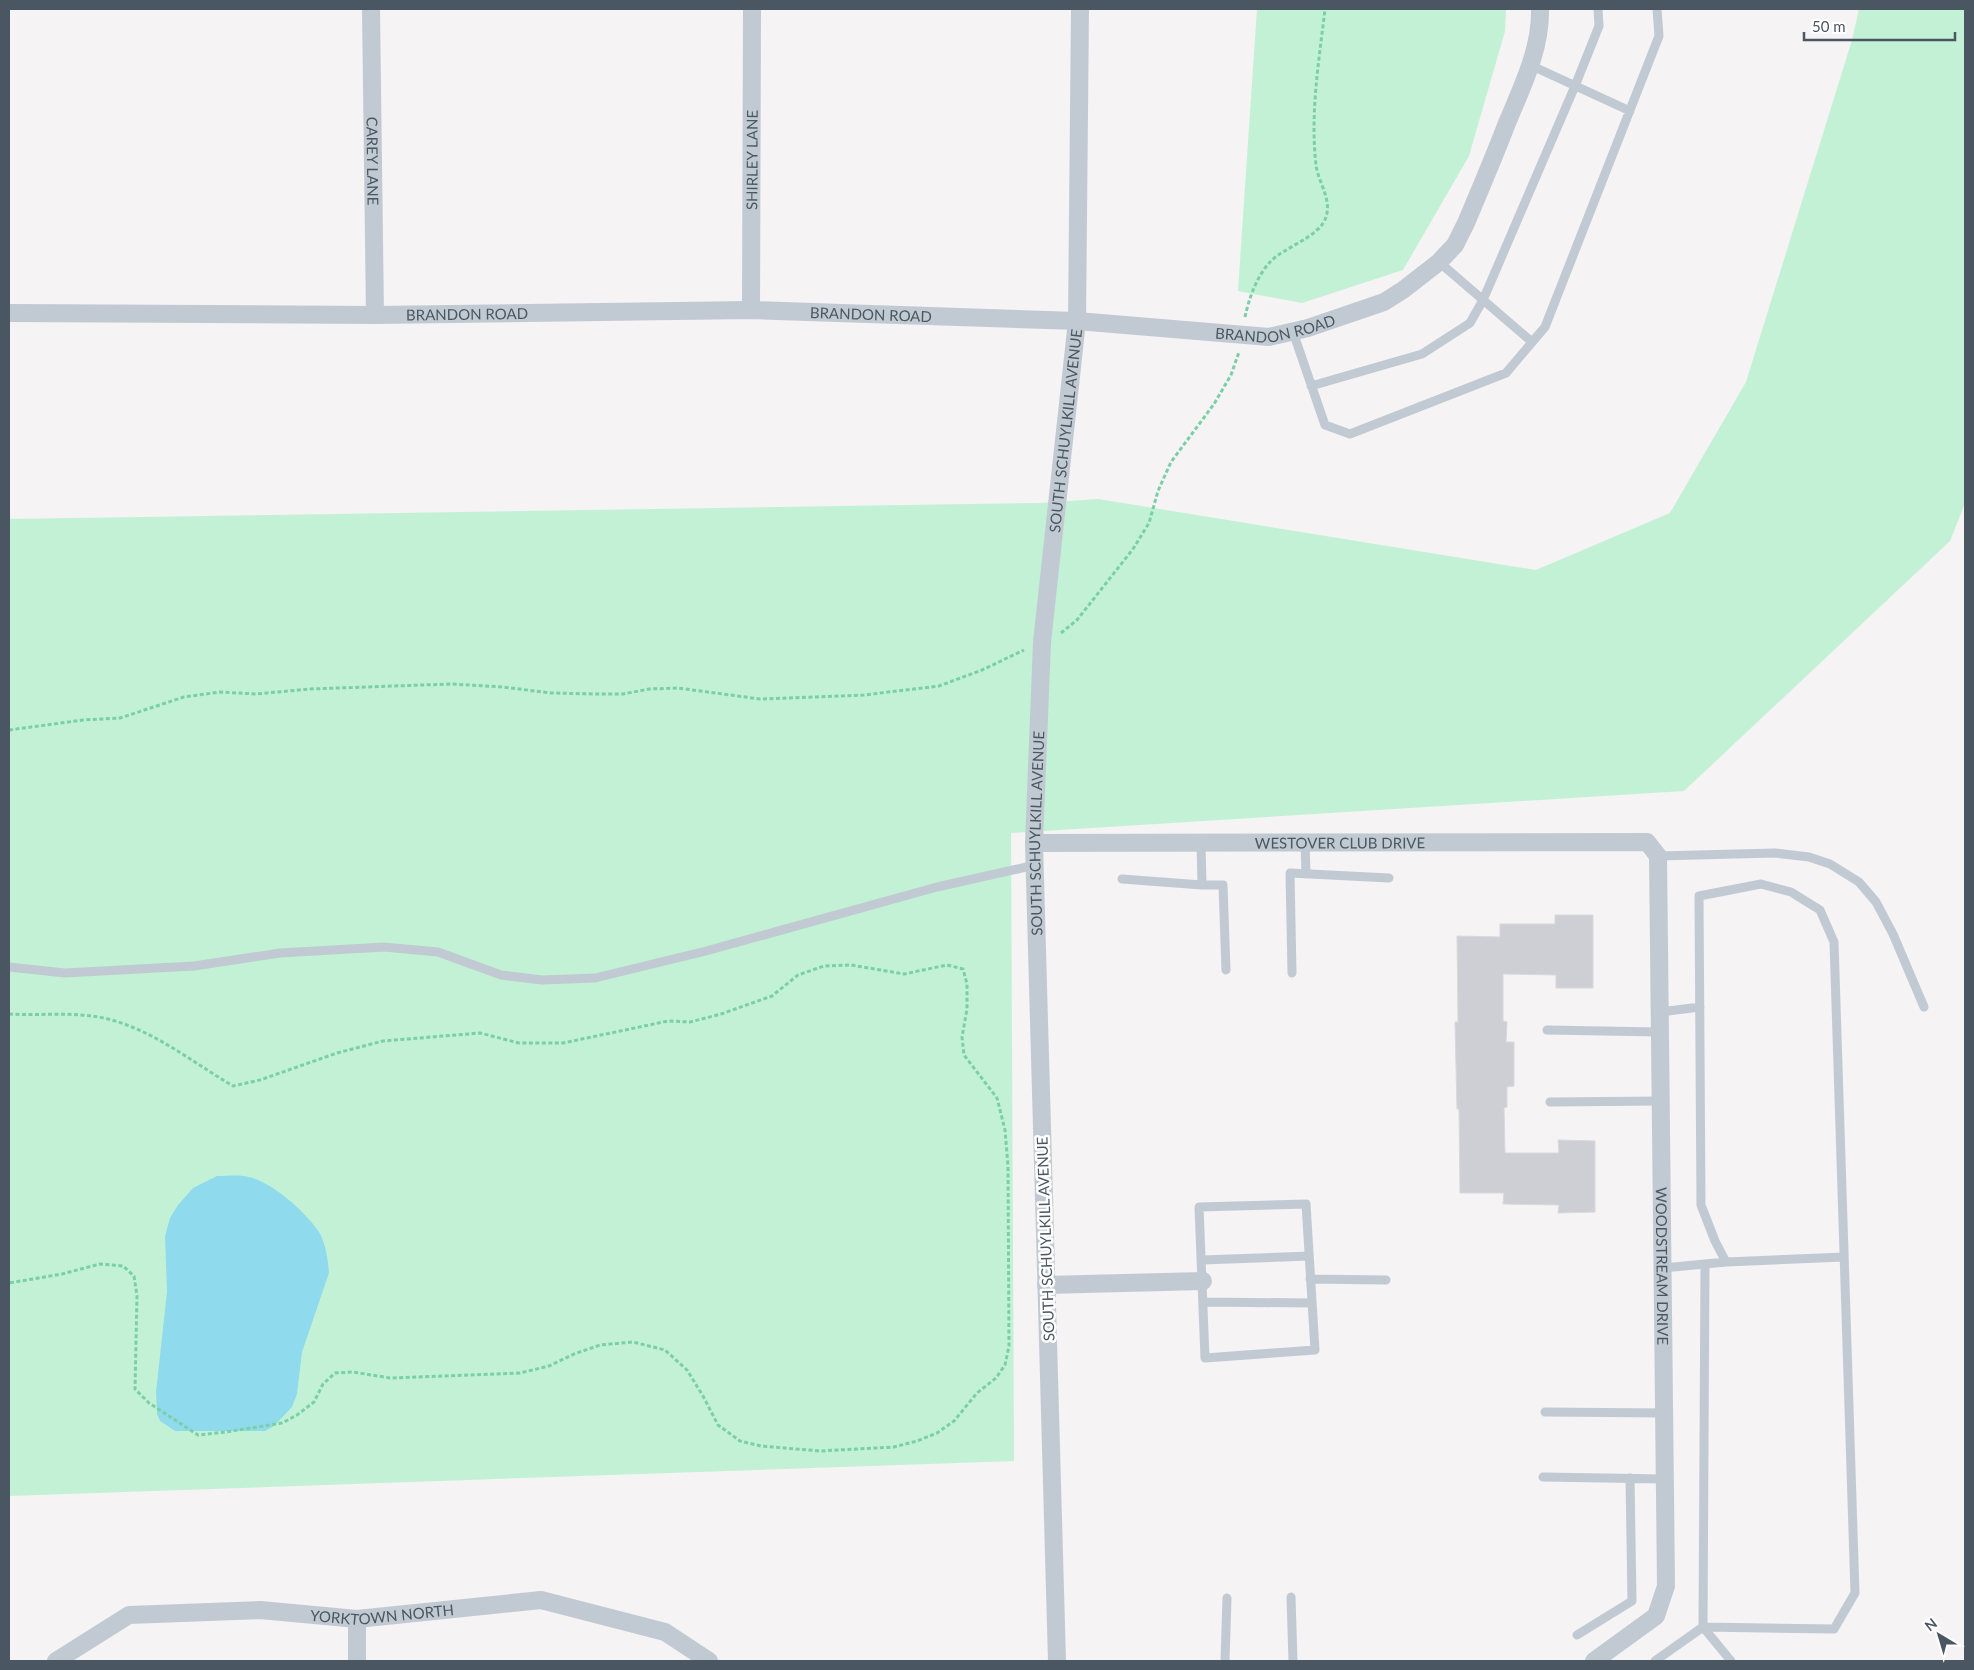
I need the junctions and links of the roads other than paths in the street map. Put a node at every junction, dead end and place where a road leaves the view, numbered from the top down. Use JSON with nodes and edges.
{"nodes":[{"id":1,"x":371,"y":9,"type":"edge"},
{"id":2,"x":752,"y":9,"type":"edge"},
{"id":3,"x":1080,"y":9,"type":"edge"},
{"id":4,"x":1540,"y":9,"type":"edge"},
{"id":5,"x":1598,"y":9,"type":"edge"},
{"id":6,"x":1657,"y":9,"type":"edge"},
{"id":7,"x":1530,"y":65,"type":"junction"},
{"id":8,"x":1575,"y":86,"type":"junction"},
{"id":9,"x":1630,"y":111,"type":"junction"},
{"id":10,"x":1439,"y":262,"type":"junction"},
{"id":11,"x":1483,"y":300,"type":"junction"},
{"id":12,"x":752,"y":310,"type":"junction"},
{"id":13,"x":9,"y":313,"type":"edge"},
{"id":14,"x":375,"y":314,"type":"junction"},
{"id":15,"x":1077,"y":321,"type":"junction"},
{"id":16,"x":1293,"y":332,"type":"junction"},
{"id":17,"x":1532,"y":342,"type":"junction"},
{"id":18,"x":1312,"y":386,"type":"junction"},
{"id":19,"x":1034,"y":843,"type":"junction"},
{"id":20,"x":1201,"y":843,"type":"junction"},
{"id":21,"x":1305,"y":843,"type":"junction"},
{"id":22,"x":1658,"y":856,"type":"junction"},
{"id":23,"x":1036,"y":865,"type":"junction"},
{"id":24,"x":1306,"y":874,"type":"junction"},
{"id":25,"x":1389,"y":878,"type":"dead end"},
{"id":26,"x":1122,"y":879,"type":"dead end"},
{"id":27,"x":1202,"y":885,"type":"junction"},
{"id":28,"x":9,"y":967,"type":"edge"},
{"id":29,"x":1226,"y":970,"type":"dead end"},
{"id":30,"x":1292,"y":973,"type":"dead end"},
{"id":31,"x":1700,"y":1007,"type":"junction"},
{"id":32,"x":1924,"y":1007,"type":"dead end"},
{"id":33,"x":1660,"y":1012,"type":"junction"},
{"id":34,"x":1547,"y":1030,"type":"dead end"},
{"id":35,"x":1660,"y":1032,"type":"junction"},
{"id":36,"x":1550,"y":1102,"type":"dead end"},
{"id":37,"x":1661,"y":1102,"type":"junction"},
{"id":38,"x":1309,"y":1256,"type":"junction"},
{"id":39,"x":1844,"y":1257,"type":"junction"},
{"id":40,"x":1202,"y":1260,"type":"junction"},
{"id":41,"x":1726,"y":1262,"type":"junction"},
{"id":42,"x":1704,"y":1264,"type":"junction"},
{"id":43,"x":1662,"y":1268,"type":"junction"},
{"id":44,"x":1310,"y":1279,"type":"junction"},
{"id":45,"x":1386,"y":1280,"type":"dead end"},
{"id":46,"x":1202,"y":1281,"type":"junction"},
{"id":47,"x":1046,"y":1285,"type":"junction"},
{"id":48,"x":1203,"y":1302,"type":"junction"},
{"id":49,"x":1312,"y":1303,"type":"junction"},
{"id":50,"x":1545,"y":1412,"type":"dead end"},
{"id":51,"x":1664,"y":1413,"type":"junction"},
{"id":52,"x":1543,"y":1477,"type":"dead end"},
{"id":53,"x":1630,"y":1478,"type":"junction"},
{"id":54,"x":1665,"y":1479,"type":"junction"},
{"id":55,"x":1291,"y":1597,"type":"dead end"},
{"id":56,"x":1227,"y":1598,"type":"dead end"},
{"id":57,"x":357,"y":1619,"type":"junction"},
{"id":58,"x":1702,"y":1627,"type":"junction"},
{"id":59,"x":1577,"y":1635,"type":"dead end"},
{"id":60,"x":56,"y":1661,"type":"edge"},
{"id":61,"x":356,"y":1661,"type":"edge"},
{"id":62,"x":709,"y":1661,"type":"edge"},
{"id":63,"x":1057,"y":1661,"type":"edge"},
{"id":64,"x":1225,"y":1661,"type":"edge"},
{"id":65,"x":1293,"y":1661,"type":"edge"},
{"id":66,"x":1594,"y":1661,"type":"edge"},
{"id":67,"x":1655,"y":1661,"type":"edge"},
{"id":68,"x":1731,"y":1661,"type":"edge"}],
"edges":[{"from":1,"to":14,"type":"street","name":"CAREY LANE"},
{"from":2,"to":12,"type":"street","name":"SHIRLEY LANE"},
{"from":3,"to":15,"type":"street","name":"SOUTH SCHUYLKILL AVENUE"},
{"from":4,"to":7,"type":"street","name":"BRANDON ROAD"},
{"from":5,"to":8,"type":"lane"},
{"from":6,"to":9,"type":"lane"},
{"from":7,"to":8,"type":"lane"},
{"from":7,"to":10,"type":"street","name":"BRANDON ROAD"},
{"from":8,"to":9,"type":"lane"},
{"from":8,"to":11,"type":"lane"},
{"from":9,"to":17,"type":"lane"},
{"from":10,"to":11,"type":"lane"},
{"from":10,"to":16,"type":"street","name":"BRANDON ROAD"},
{"from":11,"to":17,"type":"lane"},
{"from":11,"to":18,"type":"lane"},
{"from":12,"to":14,"type":"street","name":"BRANDON ROAD"},
{"from":12,"to":15,"type":"street","name":"BRANDON ROAD"},
{"from":13,"to":14,"type":"street","name":"BRANDON ROAD"},
{"from":15,"to":16,"type":"street","name":"BRANDON ROAD"},
{"from":15,"to":19,"type":"street","name":"SOUTH SCHUYLKILL AVENUE"},
{"from":16,"to":18,"type":"lane"},
{"from":17,"to":18,"type":"lane"},
{"from":19,"to":20,"type":"street","name":"WESTOVER CLUB DRIVE"},
{"from":19,"to":23,"type":"street","name":"SOUTH SCHUYLKILL AVENUE"},
{"from":20,"to":21,"type":"street","name":"WESTOVER CLUB DRIVE"},
{"from":20,"to":27,"type":"lane"},
{"from":21,"to":22,"type":"street","name":"WESTOVER CLUB DRIVE"},
{"from":21,"to":24,"type":"lane"},
{"from":22,"to":32,"type":"lane"},
{"from":22,"to":33,"type":"street","name":"WOODSTREAM DRIVE"},
{"from":23,"to":28,"type":"lane"},
{"from":23,"to":47,"type":"street","name":"SOUTH SCHUYLKILL AVENUE"},
{"from":24,"to":25,"type":"lane"},
{"from":24,"to":30,"type":"lane"},
{"from":26,"to":27,"type":"lane"},
{"from":27,"to":29,"type":"lane"},
{"from":31,"to":33,"type":"lane"},
{"from":31,"to":39,"type":"lane"},
{"from":31,"to":41,"type":"lane"},
{"from":33,"to":35,"type":"street","name":"WOODSTREAM DRIVE"},
{"from":34,"to":35,"type":"lane"},
{"from":35,"to":37,"type":"street","name":"WOODSTREAM DRIVE"},
{"from":36,"to":37,"type":"lane"},
{"from":37,"to":43,"type":"street","name":"WOODSTREAM DRIVE"},
{"from":38,"to":40,"type":"lane"},
{"from":38,"to":40,"type":"lane"},
{"from":38,"to":44,"type":"lane"},
{"from":39,"to":41,"type":"lane"},
{"from":39,"to":58,"type":"lane"},
{"from":40,"to":46,"type":"lane"},
{"from":41,"to":42,"type":"lane"},
{"from":42,"to":43,"type":"lane"},
{"from":42,"to":58,"type":"lane"},
{"from":43,"to":51,"type":"street","name":"WOODSTREAM DRIVE"},
{"from":44,"to":45,"type":"lane"},
{"from":44,"to":49,"type":"lane"},
{"from":46,"to":47,"type":"street"},
{"from":46,"to":48,"type":"lane"},
{"from":47,"to":63,"type":"street","name":"SOUTH SCHUYLKILL AVENUE"},
{"from":48,"to":49,"type":"lane"},
{"from":48,"to":49,"type":"lane"},
{"from":50,"to":51,"type":"lane"},
{"from":51,"to":54,"type":"street","name":"WOODSTREAM DRIVE"},
{"from":52,"to":53,"type":"lane"},
{"from":53,"to":54,"type":"lane"},
{"from":53,"to":59,"type":"lane"},
{"from":54,"to":66,"type":"street","name":"WOODSTREAM DRIVE"},
{"from":55,"to":65,"type":"lane"},
{"from":56,"to":64,"type":"lane"},
{"from":57,"to":60,"type":"street","name":"YORKTOWN NORTH"},
{"from":57,"to":61,"type":"street"},
{"from":57,"to":62,"type":"street","name":"YORKTOWN NORTH"},
{"from":58,"to":67,"type":"lane"},
{"from":58,"to":68,"type":"lane"}]}
